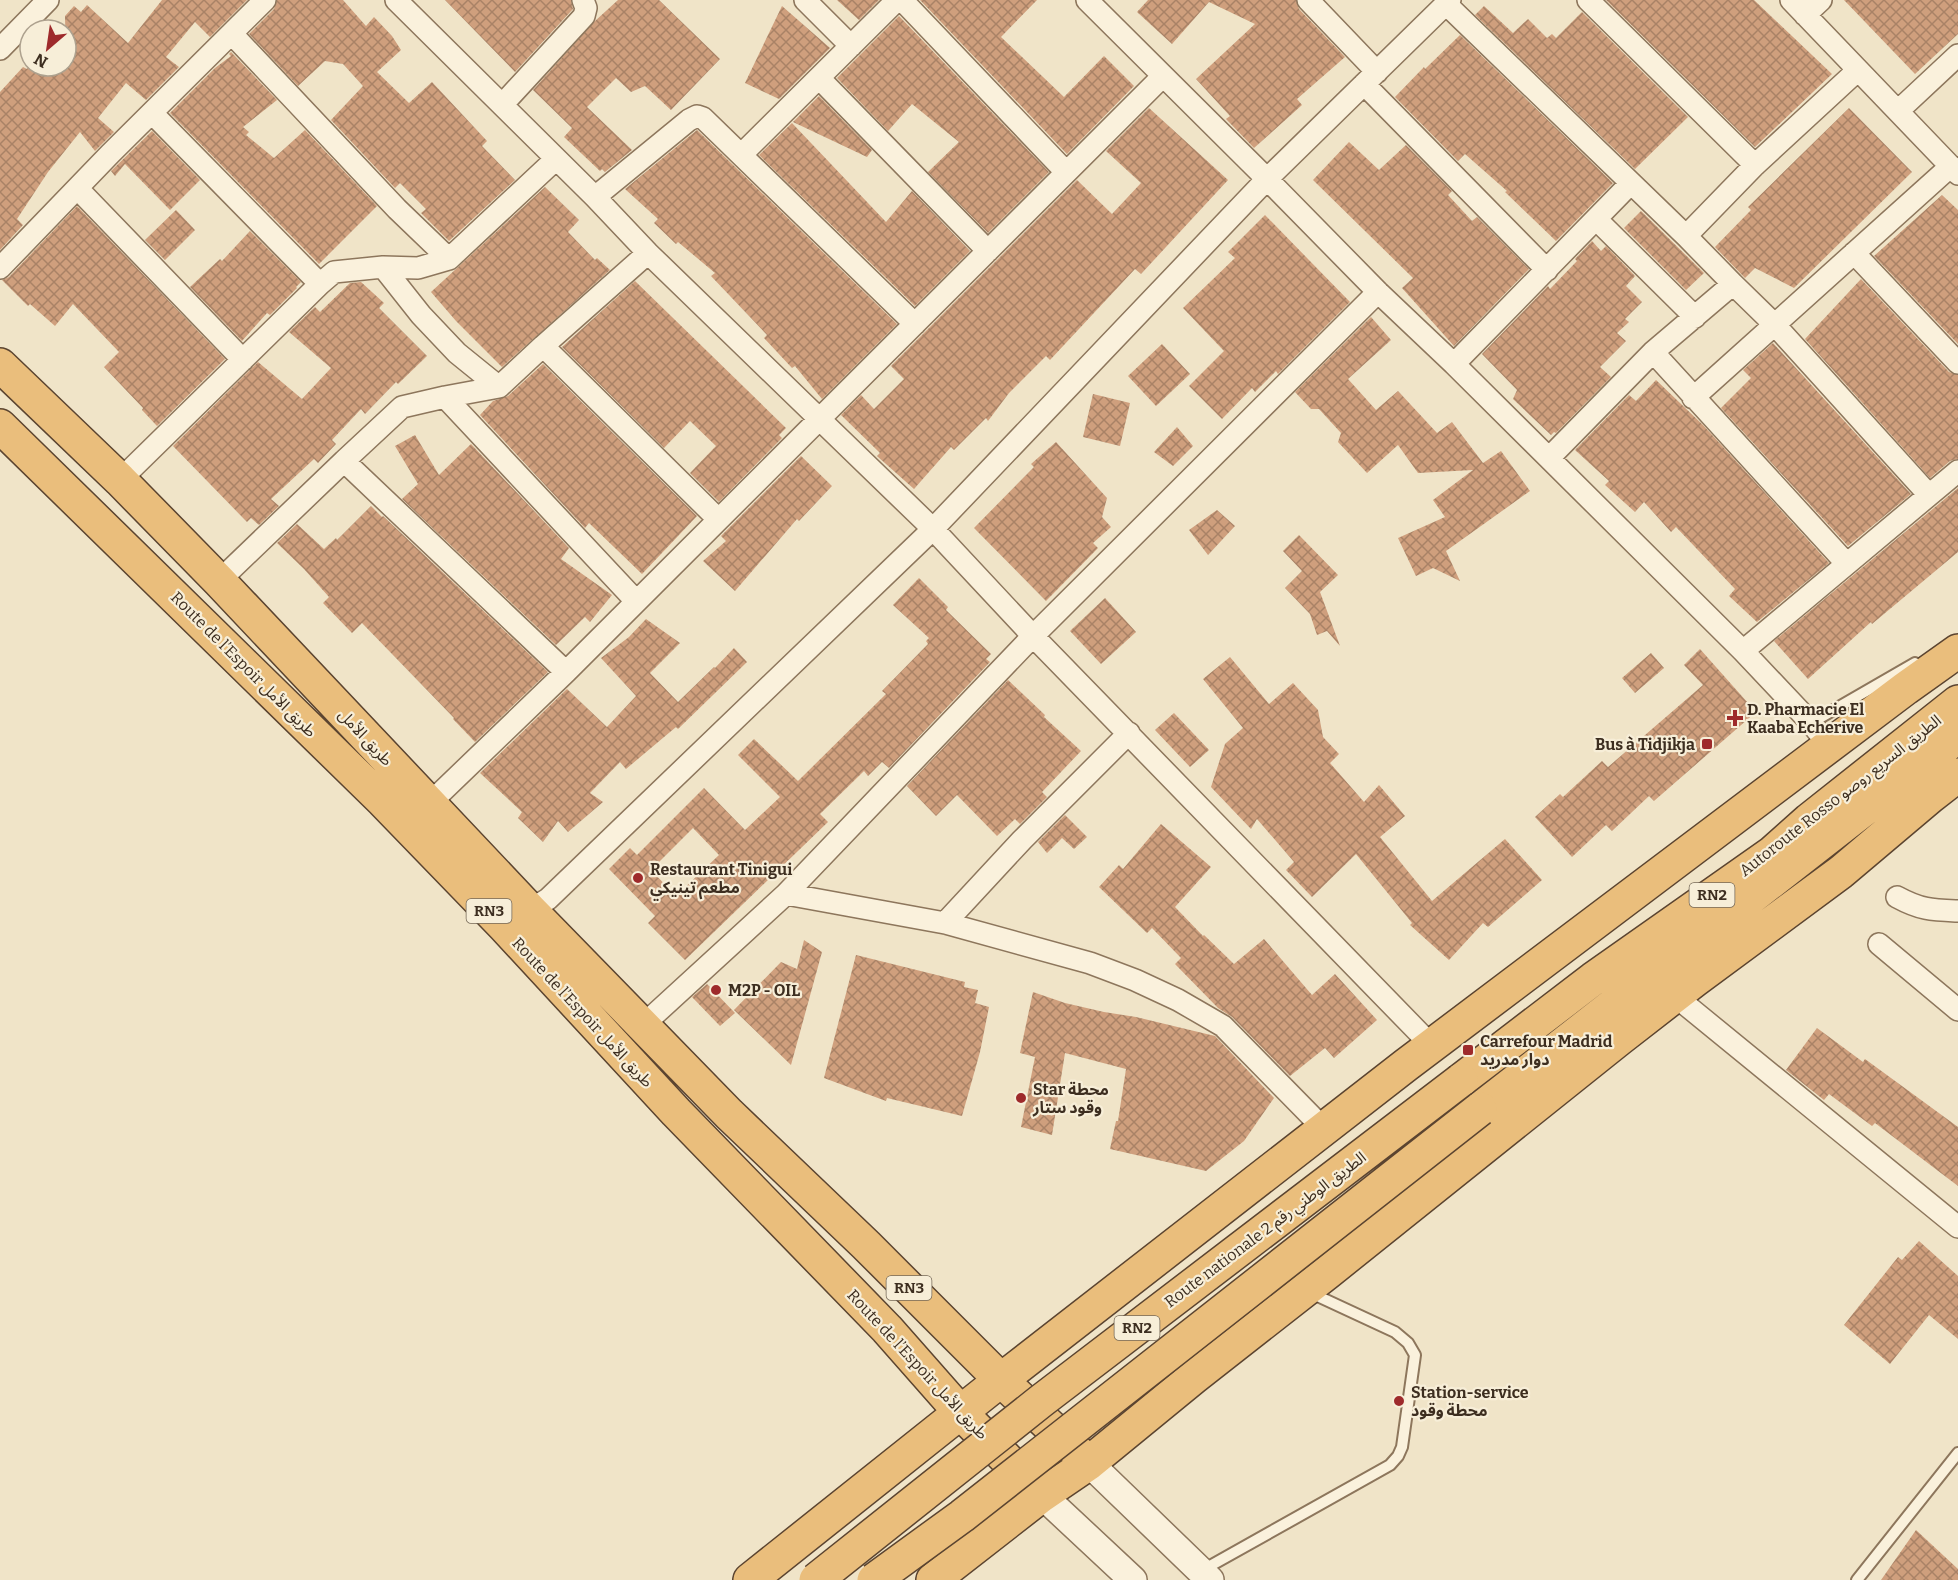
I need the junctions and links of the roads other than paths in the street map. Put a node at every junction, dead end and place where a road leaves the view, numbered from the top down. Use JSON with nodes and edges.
{"nodes":[{"id":1,"x":48,"y":0,"type":"edge"},
{"id":2,"x":265,"y":0,"type":"edge"},
{"id":3,"x":396,"y":0,"type":"edge"},
{"id":4,"x":583,"y":0,"type":"edge"},
{"id":5,"x":805,"y":0,"type":"edge"},
{"id":6,"x":897,"y":0,"type":"edge"},
{"id":7,"x":902,"y":0,"type":"edge"},
{"id":8,"x":1087,"y":0,"type":"edge"},
{"id":9,"x":1308,"y":0,"type":"edge"},
{"id":10,"x":1588,"y":0,"type":"edge"},
{"id":11,"x":1821,"y":0,"type":"edge"},
{"id":12,"x":1448,"y":2,"type":"edge"},
{"id":13,"x":1798,"y":7,"type":"edge"},
{"id":14,"x":232,"y":34,"type":"junction"},
{"id":15,"x":851,"y":46,"type":"junction"},
{"id":16,"x":0,"y":49,"type":"edge"},
{"id":17,"x":1958,"y":55,"type":"edge"},
{"id":18,"x":1858,"y":70,"type":"junction"},
{"id":19,"x":1163,"y":76,"type":"junction"},
{"id":20,"x":819,"y":78,"type":"junction"},
{"id":21,"x":1371,"y":78,"type":"junction"},
{"id":22,"x":502,"y":105,"type":"junction"},
{"id":23,"x":1898,"y":111,"type":"junction"},
{"id":24,"x":152,"y":114,"type":"junction"},
{"id":25,"x":742,"y":154,"type":"junction"},
{"id":26,"x":556,"y":159,"type":"junction"},
{"id":27,"x":1755,"y":165,"type":"junction"},
{"id":28,"x":1954,"y":170,"type":"edge"},
{"id":29,"x":1066,"y":172,"type":"junction"},
{"id":30,"x":1267,"y":179,"type":"junction"},
{"id":31,"x":1630,"y":184,"type":"junction"},
{"id":32,"x":78,"y":189,"type":"junction"},
{"id":33,"x":594,"y":197,"type":"junction"},
{"id":34,"x":1596,"y":219,"type":"junction"},
{"id":35,"x":1686,"y":236,"type":"junction"},
{"id":36,"x":988,"y":251,"type":"junction"},
{"id":37,"x":648,"y":253,"type":"junction"},
{"id":38,"x":1854,"y":253,"type":"junction"},
{"id":39,"x":448,"y":259,"type":"junction"},
{"id":40,"x":383,"y":267,"type":"junction"},
{"id":41,"x":0,"y":268,"type":"edge"},
{"id":42,"x":1548,"y":270,"type":"junction"},
{"id":43,"x":320,"y":284,"type":"junction"},
{"id":44,"x":1733,"y":284,"type":"junction"},
{"id":45,"x":1378,"y":292,"type":"junction"},
{"id":46,"x":1695,"y":317,"type":"junction"},
{"id":47,"x":915,"y":324,"type":"junction"},
{"id":48,"x":1775,"y":325,"type":"junction"},
{"id":49,"x":543,"y":346,"type":"junction"},
{"id":50,"x":1653,"y":352,"type":"junction"},
{"id":51,"x":243,"y":360,"type":"junction"},
{"id":52,"x":1958,"y":363,"type":"edge"},
{"id":53,"x":1454,"y":364,"type":"junction"},
{"id":54,"x":0,"y":365,"type":"edge"},
{"id":55,"x":499,"y":387,"type":"junction"},
{"id":56,"x":444,"y":397,"type":"junction"},
{"id":57,"x":1693,"y":398,"type":"junction"},
{"id":58,"x":820,"y":420,"type":"junction"},
{"id":59,"x":0,"y":426,"type":"edge"},
{"id":60,"x":1549,"y":458,"type":"junction"},
{"id":61,"x":344,"y":461,"type":"junction"},
{"id":62,"x":1958,"y":471,"type":"edge"},
{"id":63,"x":120,"y":480,"type":"junction"},
{"id":64,"x":1929,"y":495,"type":"junction"},
{"id":65,"x":718,"y":519,"type":"junction"},
{"id":66,"x":933,"y":529,"type":"junction"},
{"id":67,"x":1846,"y":563,"type":"junction"},
{"id":68,"x":219,"y":581,"type":"junction"},
{"id":69,"x":636,"y":601,"type":"junction"},
{"id":70,"x":1033,"y":636,"type":"junction"},
{"id":71,"x":1743,"y":651,"type":"junction"},
{"id":72,"x":1958,"y":651,"type":"edge"},
{"id":73,"x":1923,"y":658,"type":"dead end"},
{"id":74,"x":566,"y":672,"type":"junction"},
{"id":75,"x":1958,"y":702,"type":"edge"},
{"id":76,"x":1129,"y":734,"type":"junction"},
{"id":77,"x":1821,"y":734,"type":"junction"},
{"id":78,"x":1958,"y":736,"type":"edge"},
{"id":79,"x":1958,"y":775,"type":"edge"},
{"id":80,"x":429,"y":804,"type":"junction"},
{"id":81,"x":786,"y":894,"type":"junction"},
{"id":82,"x":1897,"y":897,"type":"dead end"},
{"id":83,"x":530,"y":910,"type":"junction"},
{"id":84,"x":1958,"y":911,"type":"edge"},
{"id":85,"x":945,"y":923,"type":"junction"},
{"id":86,"x":1879,"y":944,"type":"dead end"},
{"id":87,"x":1675,"y":996,"type":"junction"},
{"id":88,"x":1958,"y":1010,"type":"edge"},
{"id":89,"x":642,"y":1026,"type":"junction"},
{"id":90,"x":1432,"y":1046,"type":"junction"},
{"id":91,"x":1461,"y":1080,"type":"joint"},
{"id":92,"x":1324,"y":1129,"type":"junction"},
{"id":93,"x":1958,"y":1227,"type":"edge"},
{"id":94,"x":1305,"y":1290,"type":"junction"},
{"id":95,"x":1001,"y":1380,"type":"junction"},
{"id":96,"x":961,"y":1413,"type":"junction"},
{"id":97,"x":1958,"y":1453,"type":"edge"},
{"id":98,"x":1089,"y":1463,"type":"junction"},
{"id":99,"x":1042,"y":1495,"type":"junction"},
{"id":100,"x":1205,"y":1576,"type":"edge"},
{"id":101,"x":750,"y":1580,"type":"edge"},
{"id":102,"x":816,"y":1580,"type":"edge"},
{"id":103,"x":874,"y":1580,"type":"edge"},
{"id":104,"x":933,"y":1580,"type":"edge"},
{"id":105,"x":1133,"y":1580,"type":"edge"},
{"id":106,"x":1857,"y":1580,"type":"edge"}],
"edges":[{"from":1,"to":16,"type":"street"},
{"from":2,"to":14,"type":"street"},
{"from":3,"to":22,"type":"street"},
{"from":4,"to":22,"type":"street"},
{"from":5,"to":15,"type":"street"},
{"from":6,"to":15,"type":"street"},
{"from":7,"to":29,"type":"street"},
{"from":8,"to":19,"type":"street"},
{"from":9,"to":21,"type":"street"},
{"from":10,"to":27,"type":"street"},
{"from":11,"to":13,"type":"street"},
{"from":12,"to":21,"type":"street"},
{"from":12,"to":31,"type":"street"},
{"from":13,"to":18,"type":"street"},
{"from":14,"to":24,"type":"street"},
{"from":14,"to":39,"type":"street"},
{"from":15,"to":20,"type":"street"},
{"from":17,"to":23,"type":"street"},
{"from":18,"to":23,"type":"street"},
{"from":18,"to":27,"type":"street"},
{"from":19,"to":29,"type":"street"},
{"from":19,"to":30,"type":"street"},
{"from":20,"to":25,"type":"street"},
{"from":20,"to":36,"type":"street"},
{"from":21,"to":30,"type":"street"},
{"from":21,"to":42,"type":"street"},
{"from":22,"to":26,"type":"street"},
{"from":23,"to":28,"type":"street"},
{"from":24,"to":32,"type":"street"},
{"from":24,"to":43,"type":"street"},
{"from":25,"to":33,"type":"street"},
{"from":25,"to":47,"type":"street"},
{"from":26,"to":33,"type":"street"},
{"from":26,"to":39,"type":"street"},
{"from":27,"to":35,"type":"street"},
{"from":28,"to":38,"type":"street"},
{"from":29,"to":36,"type":"street"},
{"from":30,"to":45,"type":"street"},
{"from":30,"to":66,"type":"street"},
{"from":31,"to":34,"type":"street"},
{"from":31,"to":35,"type":"street"},
{"from":32,"to":41,"type":"street"},
{"from":32,"to":51,"type":"street"},
{"from":33,"to":37,"type":"street"},
{"from":34,"to":42,"type":"street"},
{"from":34,"to":46,"type":"street"},
{"from":35,"to":44,"type":"street"},
{"from":36,"to":47,"type":"street"},
{"from":37,"to":49,"type":"street"},
{"from":37,"to":58,"type":"street"},
{"from":38,"to":48,"type":"street"},
{"from":38,"to":52,"type":"street"},
{"from":39,"to":40,"type":"street"},
{"from":40,"to":43,"type":"street"},
{"from":40,"to":55,"type":"street"},
{"from":42,"to":53,"type":"street"},
{"from":43,"to":51,"type":"street"},
{"from":44,"to":46,"type":"street"},
{"from":44,"to":48,"type":"street"},
{"from":45,"to":53,"type":"street"},
{"from":45,"to":70,"type":"street"},
{"from":46,"to":50,"type":"street"},
{"from":47,"to":58,"type":"street"},
{"from":48,"to":57,"type":"street"},
{"from":48,"to":64,"type":"street"},
{"from":49,"to":55,"type":"street"},
{"from":49,"to":65,"type":"street"},
{"from":50,"to":57,"type":"street"},
{"from":50,"to":60,"type":"street"},
{"from":51,"to":63,"type":"street"},
{"from":53,"to":60,"type":"street"},
{"from":54,"to":63,"type":"highway","name":"طريق الأمل","number":"RN3"},
{"from":55,"to":56,"type":"street"},
{"from":56,"to":61,"type":"street"},
{"from":56,"to":69,"type":"street"},
{"from":57,"to":67,"type":"street"},
{"from":58,"to":65,"type":"street"},
{"from":58,"to":66,"type":"street"},
{"from":59,"to":96,"type":"highway","name":"Route de l’Espoir طريق الأمل","number":"RN3"},
{"from":60,"to":71,"type":"street"},
{"from":61,"to":68,"type":"street"},
{"from":61,"to":74,"type":"street"},
{"from":62,"to":64,"type":"street"},
{"from":63,"to":68,"type":"highway","name":"طريق الأمل","number":"RN3"},
{"from":64,"to":67,"type":"street"},
{"from":65,"to":69,"type":"street"},
{"from":66,"to":70,"type":"street"},
{"from":66,"to":83,"type":"street"},
{"from":67,"to":71,"type":"street"},
{"from":68,"to":80,"type":"highway","name":"طريق الأمل","number":"RN3"},
{"from":69,"to":74,"type":"street"},
{"from":70,"to":76,"type":"street"},
{"from":70,"to":81,"type":"street"},
{"from":71,"to":77,"type":"street"},
{"from":72,"to":77,"type":"highway"},
{"from":73,"to":77,"type":"lane"},
{"from":74,"to":80,"type":"street"},
{"from":75,"to":91,"type":"highway","name":"Autoroute Rosso الطريق السريع روصو","number":"RN2"},
{"from":76,"to":85,"type":"street"},
{"from":76,"to":90,"type":"street"},
{"from":77,"to":90,"type":"highway"},
{"from":78,"to":103,"type":"highway","name":"Autoroute Rosso الطريق السريع روصو","number":"RN2","bridge":true},
{"from":79,"to":87,"type":"highway"},
{"from":80,"to":83,"type":"highway","name":"طريق الأمل","number":"RN3"},
{"from":81,"to":85,"type":"street"},
{"from":81,"to":89,"type":"street"},
{"from":82,"to":84,"type":"street"},
{"from":83,"to":89,"type":"highway","name":"طريق الأمل","number":"RN3"},
{"from":85,"to":92,"type":"street"},
{"from":86,"to":88,"type":"street"},
{"from":87,"to":93,"type":"street"},
{"from":87,"to":94,"type":"highway"},
{"from":89,"to":95,"type":"highway","name":"طريق الأمل","number":"RN3"},
{"from":90,"to":92,"type":"highway"},
{"from":91,"to":102,"type":"highway","name":"Route nationale الطريق الوطني رقم 2","number":"RN2","bridge":true},
{"from":92,"to":95,"type":"highway"},
{"from":94,"to":98,"type":"highway"},
{"from":94,"to":100,"type":"lane"},
{"from":95,"to":96,"type":"highway"},
{"from":95,"to":98,"type":"highway","number":"RN3"},
{"from":96,"to":99,"type":"highway","name":"Route de l’Espoir طريق الأمل","number":"RN3"},
{"from":96,"to":101,"type":"highway"},
{"from":97,"to":106,"type":"lane"},
{"from":98,"to":99,"type":"highway"},
{"from":98,"to":100,"type":"street","number":"RN3"},
{"from":99,"to":104,"type":"highway"},
{"from":99,"to":105,"type":"street","name":"Route de l’Espoir طريق الأمل","number":"RN3"}]}
